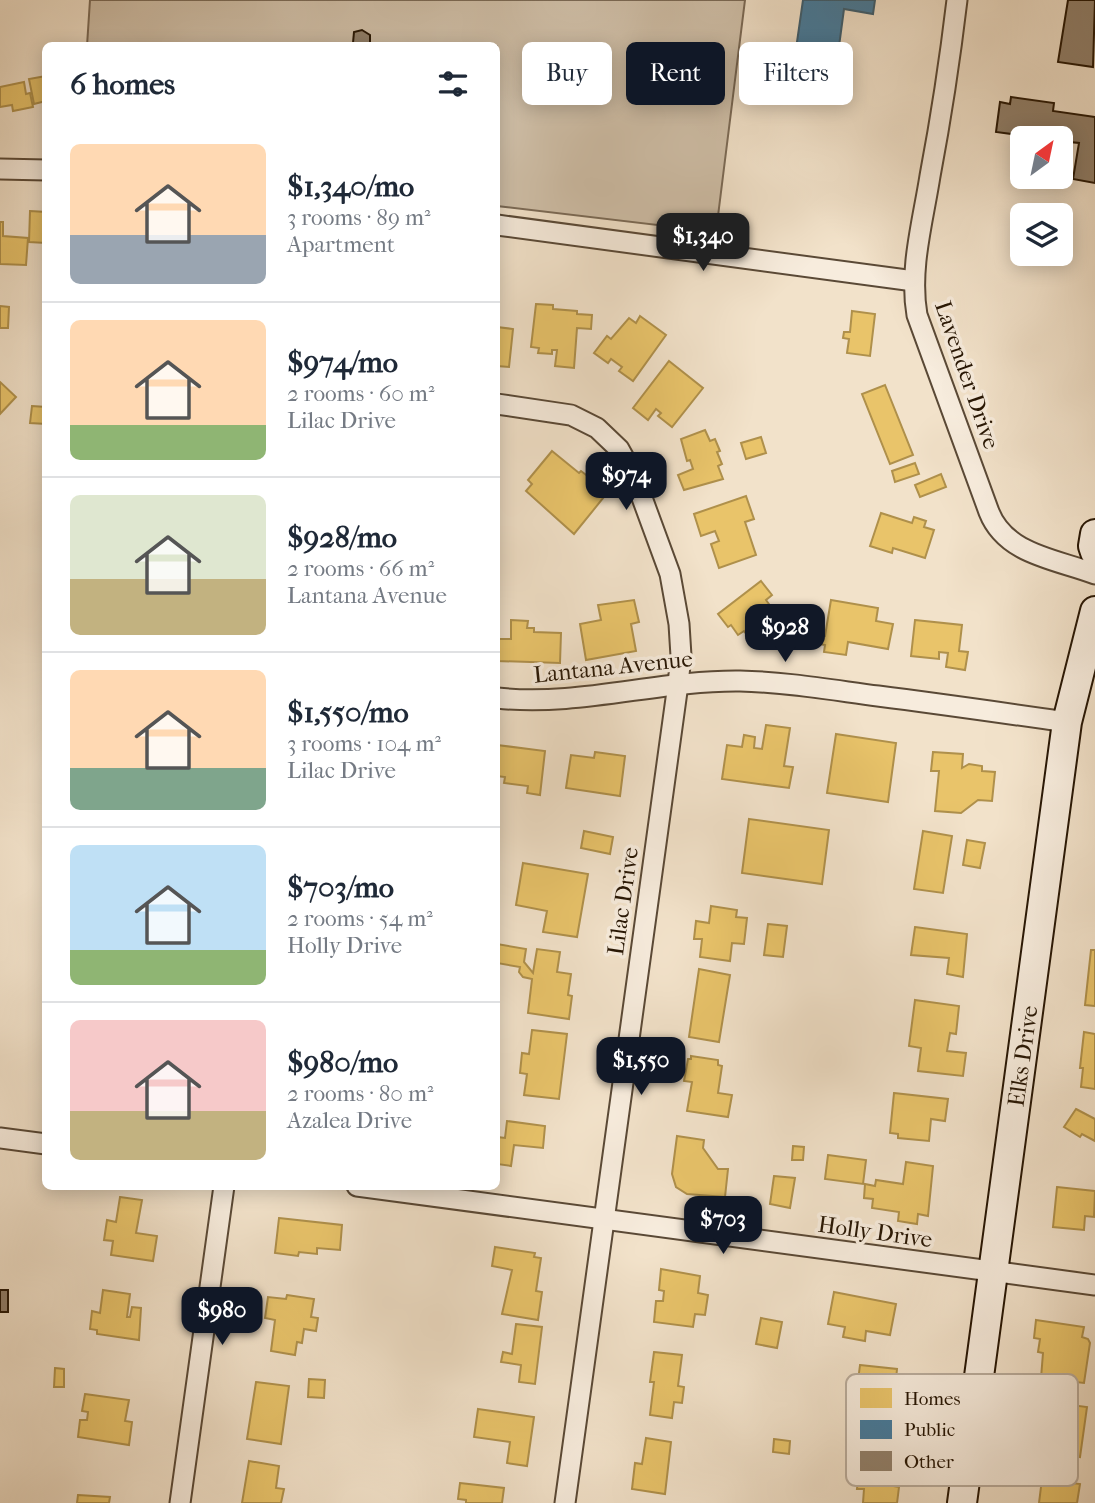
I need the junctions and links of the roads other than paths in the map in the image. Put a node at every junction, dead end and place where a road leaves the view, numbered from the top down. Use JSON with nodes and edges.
{"nodes":[{"id":1,"x":957,"y":0,"type":"edge"},
{"id":2,"x":0,"y":169,"type":"edge"},
{"id":3,"x":42,"y":170,"type":"edge"},
{"id":4,"x":500,"y":225,"type":"edge"},
{"id":5,"x":914,"y":281,"type":"junction"},
{"id":6,"x":500,"y":404,"type":"edge"},
{"id":7,"x":1095,"y":534,"type":"edge"},
{"id":8,"x":1095,"y":552,"type":"edge"},
{"id":9,"x":1095,"y":574,"type":"edge"},
{"id":10,"x":1095,"y":611,"type":"edge"},
{"id":11,"x":678,"y":684,"type":"junction"},
{"id":12,"x":500,"y":698,"type":"edge"},
{"id":13,"x":1067,"y":722,"type":"junction"},
{"id":14,"x":0,"y":1138,"type":"edge"},
{"id":15,"x":42,"y":1143,"type":"edge"},
{"id":16,"x":223,"y":1190,"type":"edge"},
{"id":17,"x":386,"y":1190,"type":"edge"},
{"id":18,"x":604,"y":1220,"type":"junction"},
{"id":19,"x":994,"y":1272,"type":"junction"},
{"id":20,"x":1095,"y":1285,"type":"edge"},
{"id":21,"x":980,"y":1374,"type":"edge"},
{"id":22,"x":180,"y":1503,"type":"edge"},
{"id":23,"x":565,"y":1503,"type":"edge"}],
"edges":[{"from":1,"to":5,"type":"street","name":"Lavender Drive"},
{"from":2,"to":3,"type":"street"},
{"from":4,"to":5,"type":"street"},
{"from":5,"to":9,"type":"street","name":"Lavender Drive"},
{"from":6,"to":11,"type":"street","name":"Lilac Drive"},
{"from":7,"to":8,"type":"main road"},
{"from":10,"to":13,"type":"main road","name":"Elks Drive"},
{"from":11,"to":12,"type":"street","name":"Lantana Avenue"},
{"from":11,"to":13,"type":"street","name":"Lantana Avenue"},
{"from":11,"to":18,"type":"street","name":"Lilac Drive"},
{"from":13,"to":19,"type":"main road","name":"Elks Drive"},
{"from":14,"to":15,"type":"street"},
{"from":16,"to":22,"type":"street"},
{"from":17,"to":18,"type":"street","name":"Holly Drive"},
{"from":18,"to":19,"type":"street","name":"Holly Drive"},
{"from":18,"to":23,"type":"street","name":"Lilac Drive"},
{"from":19,"to":20,"type":"street","name":"Holly Drive"},
{"from":19,"to":21,"type":"main road","name":"Elks Drive"}]}
